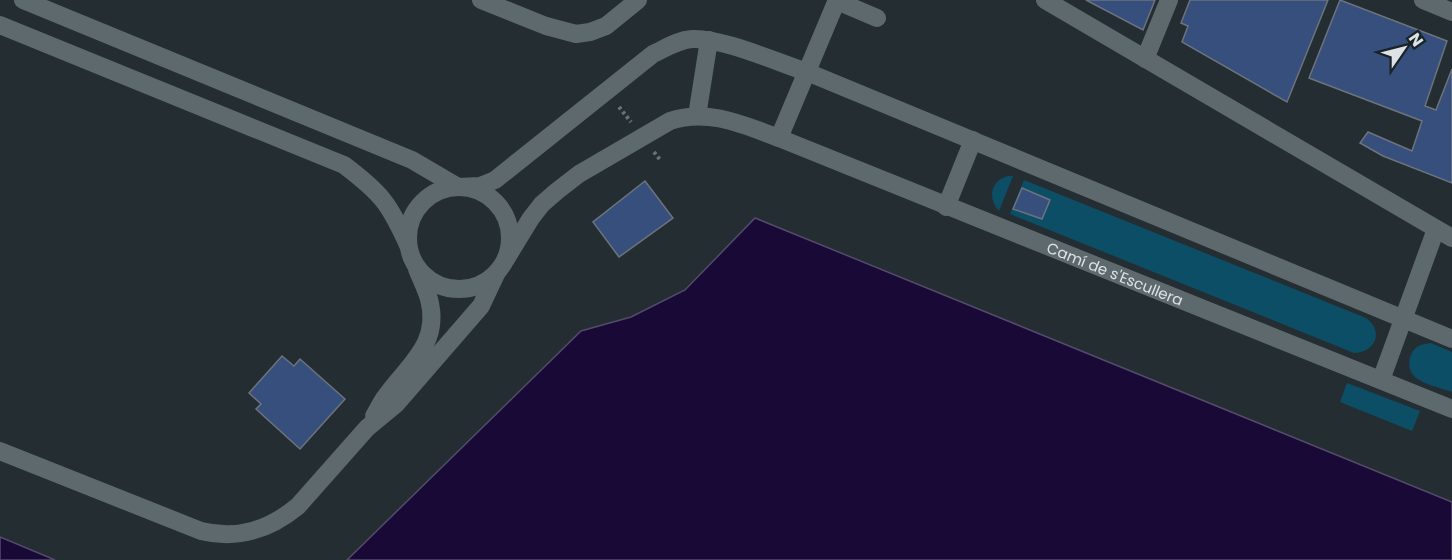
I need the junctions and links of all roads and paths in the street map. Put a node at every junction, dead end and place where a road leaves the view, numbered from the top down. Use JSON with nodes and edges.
{"nodes":[{"id":1,"x":23,"y":0,"type":"edge"},
{"id":2,"x":481,"y":0,"type":"edge"},
{"id":3,"x":638,"y":0,"type":"edge"},
{"id":4,"x":837,"y":0,"type":"edge"},
{"id":5,"x":1045,"y":0,"type":"edge"},
{"id":6,"x":1169,"y":0,"type":"edge"},
{"id":7,"x":1423,"y":0,"type":"edge"},
{"id":8,"x":1452,"y":12,"type":"edge"},
{"id":9,"x":877,"y":18,"type":"dead end"},
{"id":10,"x":0,"y":25,"type":"edge"},
{"id":11,"x":709,"y":40,"type":"junction"},
{"id":12,"x":1144,"y":59,"type":"junction"},
{"id":13,"x":807,"y":72,"type":"junction"},
{"id":14,"x":606,"y":90,"type":"junction"},
{"id":15,"x":697,"y":116,"type":"junction"},
{"id":16,"x":642,"y":136,"type":"junction"},
{"id":17,"x":779,"y":138,"type":"junction"},
{"id":18,"x":973,"y":140,"type":"junction"},
{"id":19,"x":661,"y":160,"type":"dead end"},
{"id":20,"x":458,"y":187,"type":"junction"},
{"id":21,"x":946,"y":207,"type":"junction"},
{"id":22,"x":1436,"y":229,"type":"junction"},
{"id":23,"x":1452,"y":238,"type":"edge"},
{"id":24,"x":411,"y":254,"type":"junction"},
{"id":25,"x":502,"y":265,"type":"junction"},
{"id":26,"x":1403,"y":320,"type":"junction"},
{"id":27,"x":1452,"y":339,"type":"edge"},
{"id":28,"x":1381,"y":380,"type":"junction"},
{"id":29,"x":1452,"y":409,"type":"edge"},
{"id":30,"x":367,"y":428,"type":"junction"},
{"id":31,"x":0,"y":451,"type":"edge"}],
"edges":[{"from":1,"to":20,"type":"street"},
{"from":2,"to":3,"type":"street"},
{"from":4,"to":9,"type":"street"},
{"from":4,"to":13,"type":"street"},
{"from":5,"to":12,"type":"street"},
{"from":6,"to":12,"type":"street"},
{"from":7,"to":8,"type":"street"},
{"from":10,"to":24,"type":"street"},
{"from":11,"to":13,"type":"street"},
{"from":11,"to":14,"type":"street"},
{"from":11,"to":15,"type":"street"},
{"from":12,"to":22,"type":"street"},
{"from":13,"to":17,"type":"street"},
{"from":13,"to":18,"type":"street"},
{"from":14,"to":16,"type":"path"},
{"from":14,"to":20,"type":"street"},
{"from":15,"to":16,"type":"street","name":"Camí de s'Escullera"},
{"from":15,"to":17,"type":"street","name":"Camí de s'Escullera"},
{"from":16,"to":19,"type":"path"},
{"from":16,"to":25,"type":"street","name":"Camí de s'Escullera"},
{"from":17,"to":21,"type":"street","name":"Camí de s'Escullera"},
{"from":18,"to":21,"type":"street"},
{"from":18,"to":26,"type":"street"},
{"from":20,"to":24,"type":"street"},
{"from":20,"to":25,"type":"street"},
{"from":21,"to":28,"type":"street","name":"Camí de s'Escullera"},
{"from":22,"to":23,"type":"street"},
{"from":22,"to":26,"type":"street"},
{"from":24,"to":25,"type":"street"},
{"from":24,"to":30,"type":"street"},
{"from":25,"to":30,"type":"street"},
{"from":26,"to":27,"type":"street"},
{"from":26,"to":28,"type":"street"},
{"from":28,"to":29,"type":"street","name":"Camí de s'Escullera"},
{"from":30,"to":31,"type":"street"}]}
